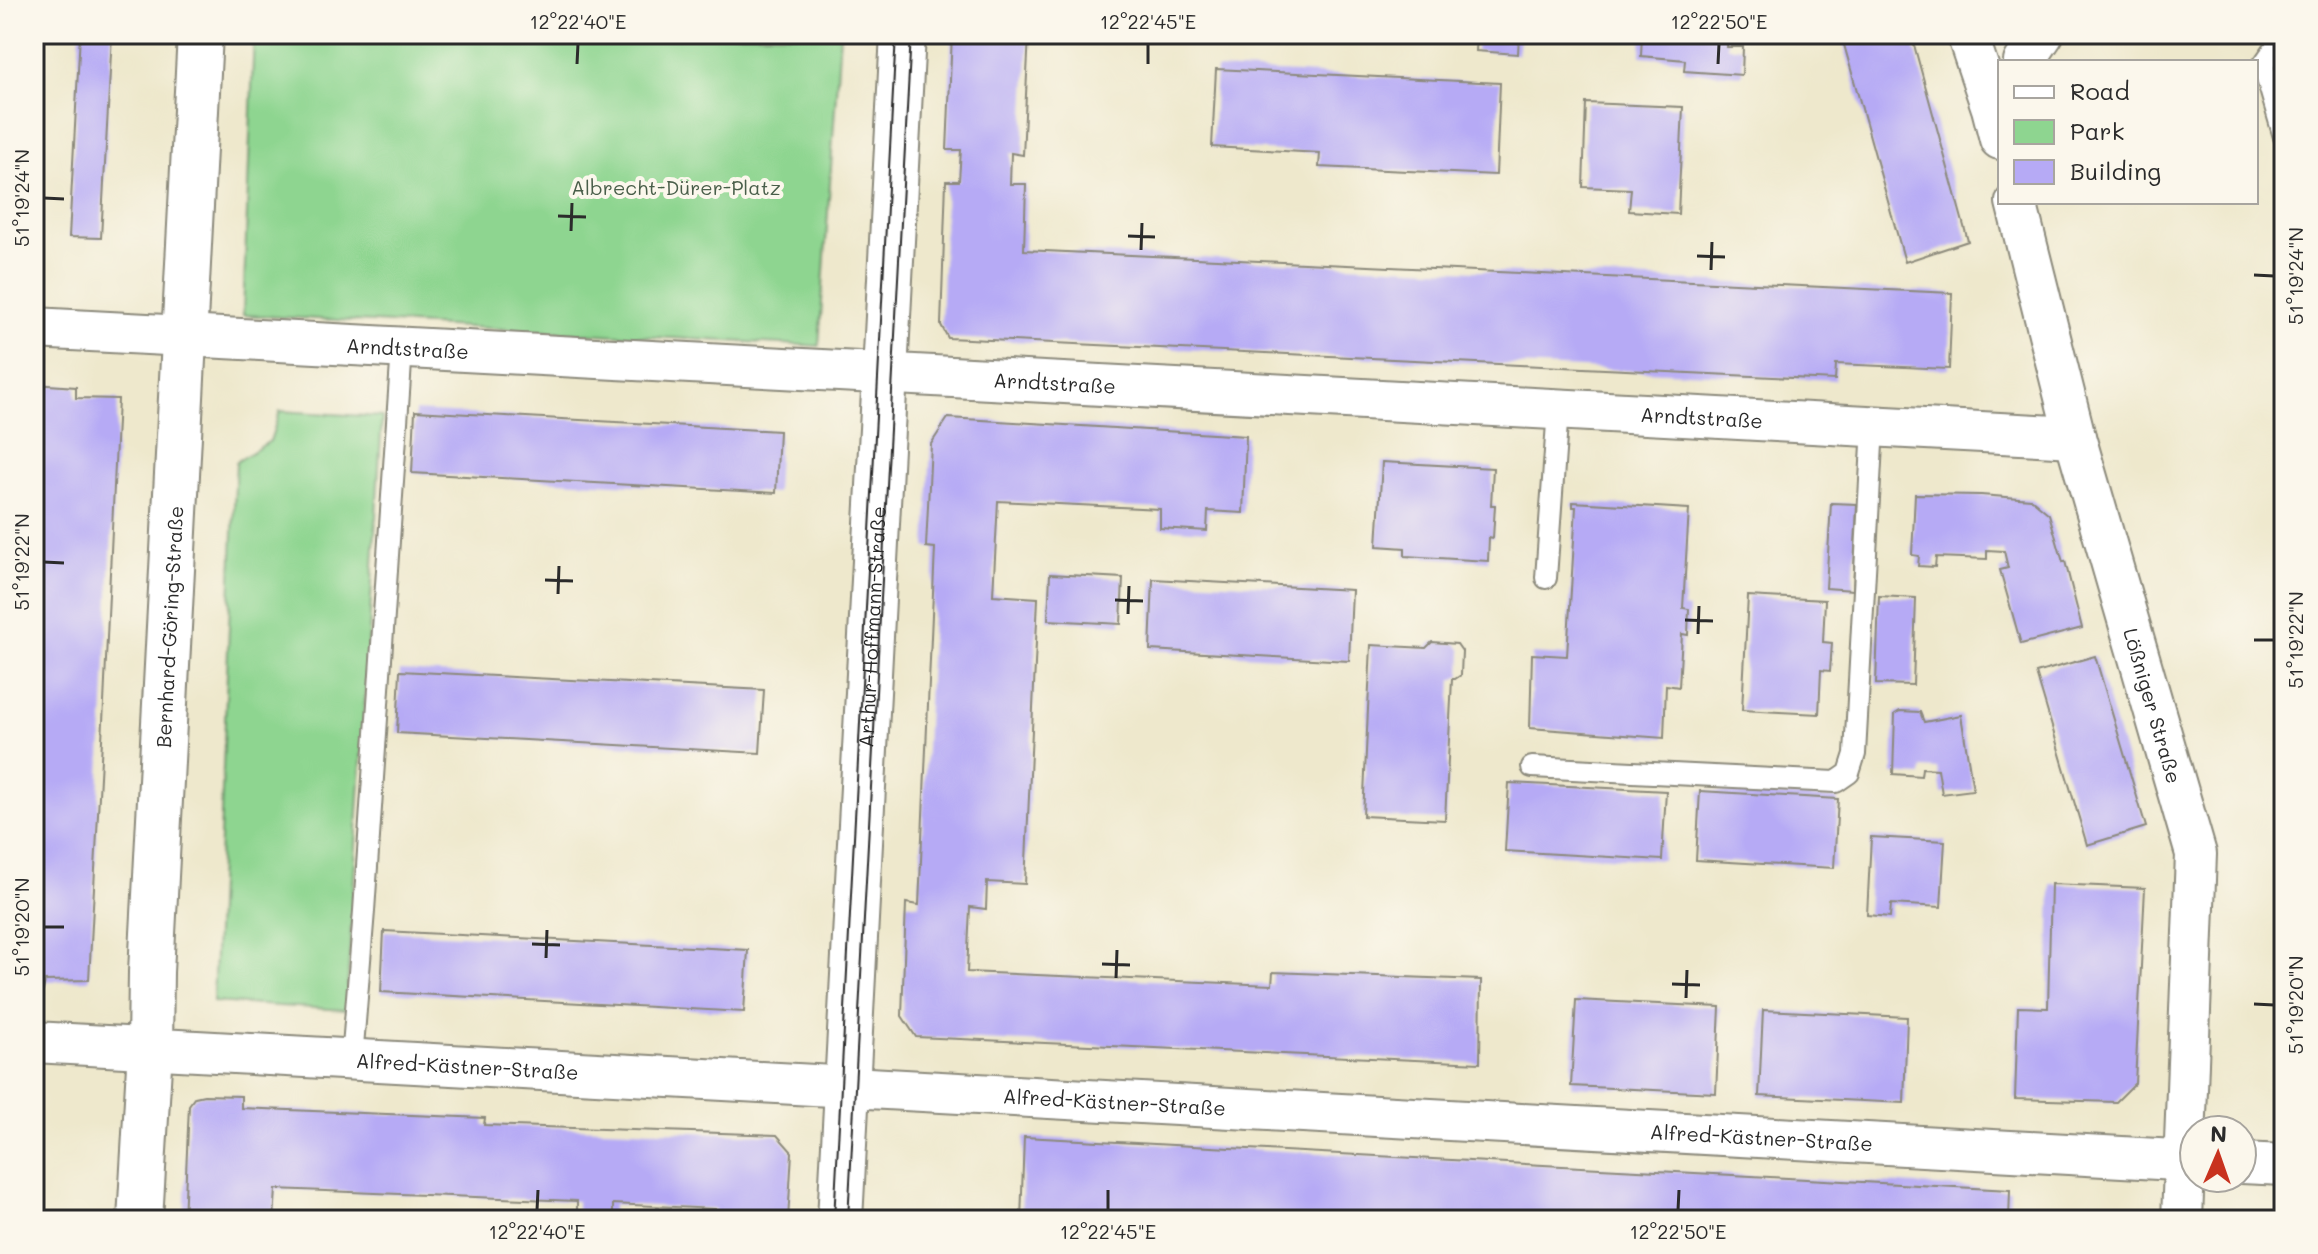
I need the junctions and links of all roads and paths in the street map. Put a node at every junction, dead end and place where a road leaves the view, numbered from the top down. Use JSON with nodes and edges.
{"nodes":[{"id":1,"x":200,"y":34,"type":"edge"},
{"id":2,"x":903,"y":34,"type":"edge"},
{"id":3,"x":1967,"y":34,"type":"edge"},
{"id":4,"x":2043,"y":34,"type":"edge"},
{"id":5,"x":2284,"y":35,"type":"edge"},
{"id":6,"x":2025,"y":60,"type":"edge"},
{"id":7,"x":1997,"y":114,"type":"edge"},
{"id":8,"x":2284,"y":137,"type":"edge"},
{"id":9,"x":2017,"y":204,"type":"edge"},
{"id":10,"x":34,"y":328,"type":"edge"},
{"id":11,"x":185,"y":336,"type":"junction"},
{"id":12,"x":402,"y":348,"type":"junction"},
{"id":13,"x":885,"y":374,"type":"junction"},
{"id":14,"x":1558,"y":409,"type":"junction"},
{"id":15,"x":1873,"y":426,"type":"junction"},
{"id":16,"x":2075,"y":437,"type":"junction"},
{"id":17,"x":1546,"y":578,"type":"dead end"},
{"id":18,"x":1532,"y":767,"type":"dead end"},
{"id":19,"x":34,"y":1042,"type":"edge"},
{"id":20,"x":150,"y":1048,"type":"junction"},
{"id":21,"x":352,"y":1059,"type":"junction"},
{"id":22,"x":848,"y":1087,"type":"junction"},
{"id":23,"x":2191,"y":1114,"type":"edge"},
{"id":24,"x":2178,"y":1160,"type":"edge"},
{"id":25,"x":2258,"y":1164,"type":"edge"},
{"id":26,"x":2284,"y":1165,"type":"edge"},
{"id":27,"x":2186,"y":1194,"type":"edge"},
{"id":28,"x":140,"y":1220,"type":"edge"},
{"id":29,"x":840,"y":1220,"type":"edge"},
{"id":30,"x":2182,"y":1220,"type":"edge"}],
"edges":[{"from":1,"to":11,"type":"street","name":"Bernhard-Göring-Straße"},
{"from":2,"to":13,"type":"street","name":"Arthur-Hoffmann-Straße"},
{"from":3,"to":7,"type":"street"},
{"from":4,"to":6,"type":"street"},
{"from":5,"to":8,"type":"lane"},
{"from":9,"to":16,"type":"street","name":"Lößniger Straße"},
{"from":10,"to":11,"type":"street","name":"Arndtstraße"},
{"from":11,"to":12,"type":"street","name":"Arndtstraße"},
{"from":11,"to":20,"type":"street","name":"Bernhard-Göring-Straße"},
{"from":12,"to":13,"type":"street","name":"Arndtstraße"},
{"from":12,"to":21,"type":"lane"},
{"from":13,"to":14,"type":"street","name":"Arndtstraße"},
{"from":13,"to":22,"type":"street","name":"Arthur-Hoffmann-Straße"},
{"from":14,"to":15,"type":"street","name":"Arndtstraße"},
{"from":14,"to":17,"type":"lane"},
{"from":15,"to":16,"type":"street","name":"Arndtstraße"},
{"from":15,"to":18,"type":"lane"},
{"from":16,"to":23,"type":"street","name":"Lößniger Straße"},
{"from":19,"to":20,"type":"street","name":"Alfred-Kästner-Straße"},
{"from":20,"to":21,"type":"street","name":"Alfred-Kästner-Straße"},
{"from":20,"to":28,"type":"street","name":"Bernhard-Göring-Straße"},
{"from":21,"to":22,"type":"street","name":"Alfred-Kästner-Straße"},
{"from":22,"to":24,"type":"street","name":"Alfred-Kästner-Straße"},
{"from":22,"to":29,"type":"street","name":"Arthur-Hoffmann-Straße"},
{"from":25,"to":26,"type":"street"},
{"from":27,"to":30,"type":"street","name":"Lößniger Straße"}]}
